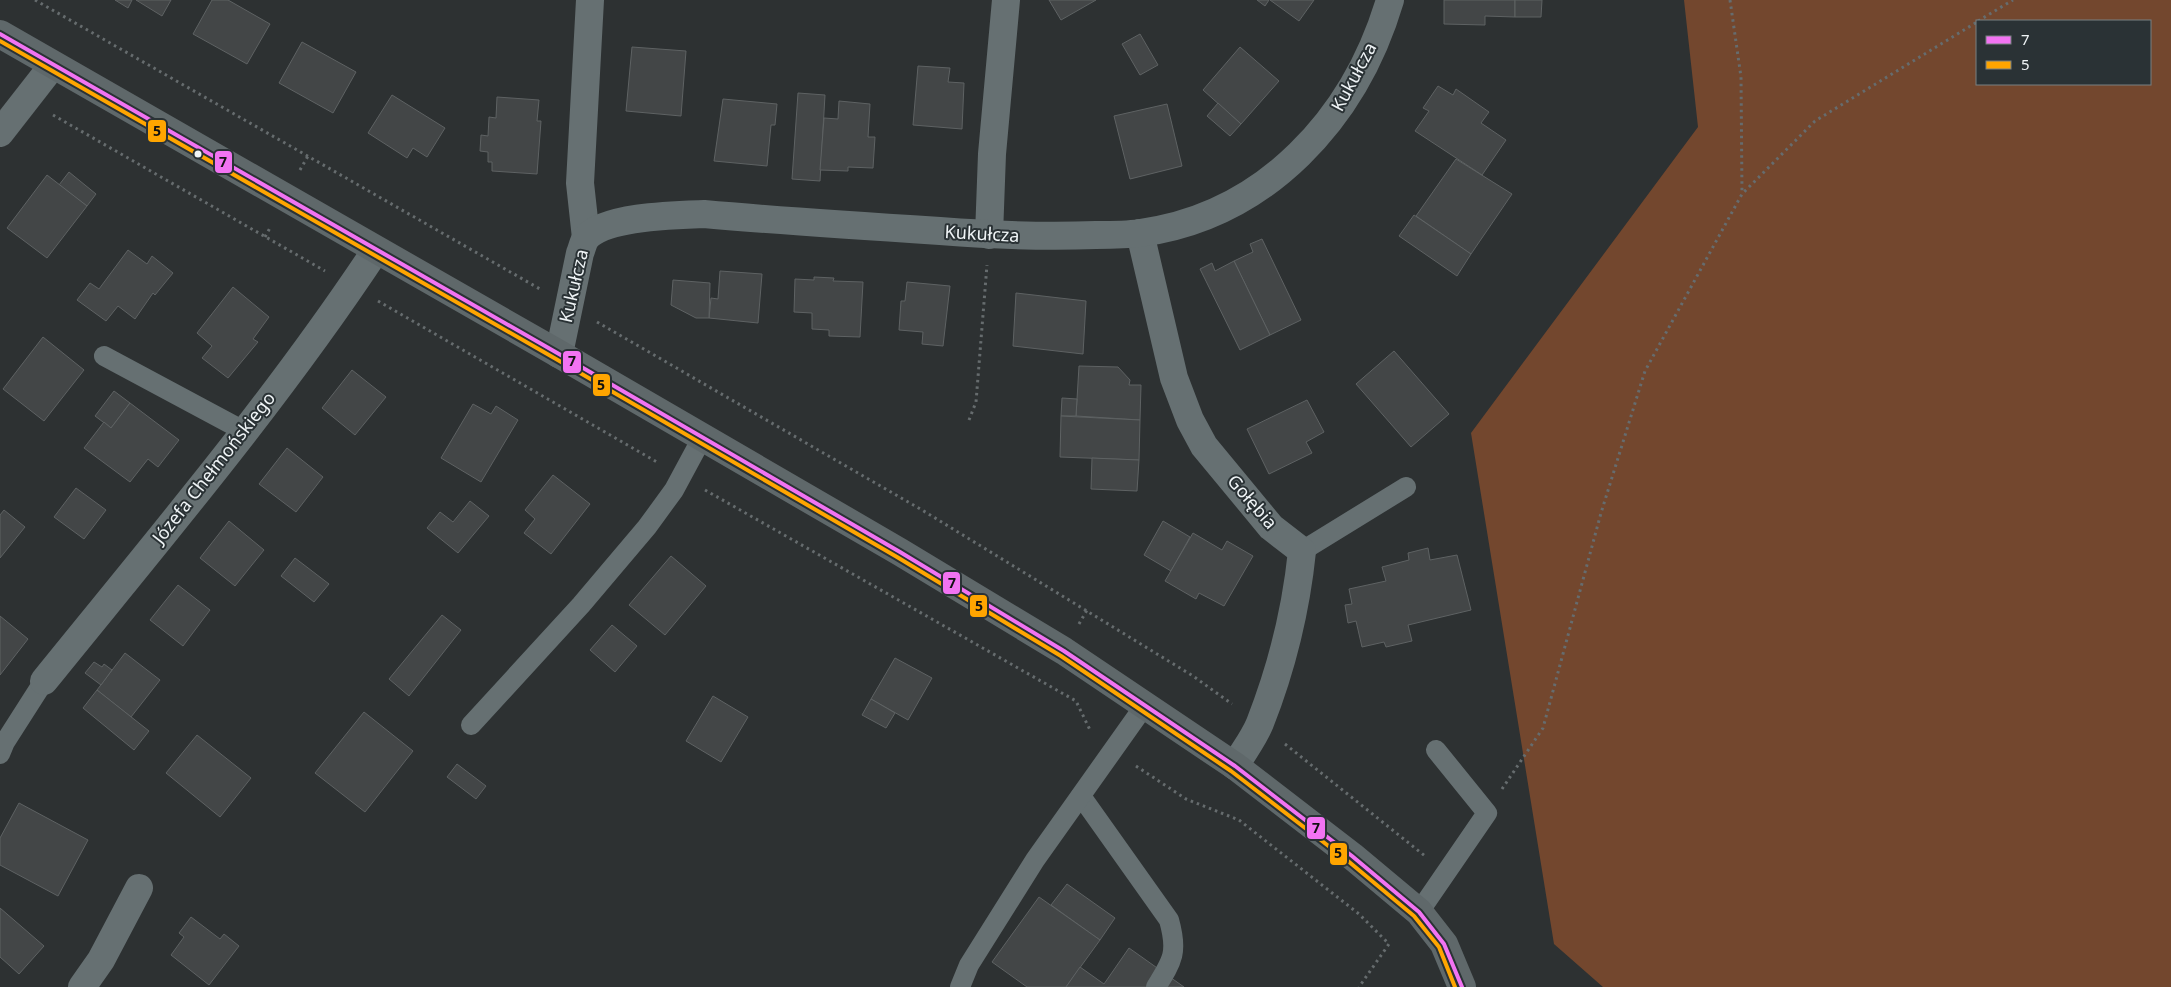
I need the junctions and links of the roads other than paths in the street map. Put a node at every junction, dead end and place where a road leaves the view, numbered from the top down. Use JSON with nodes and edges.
{"nodes":[{"id":1,"x":590,"y":0,"type":"edge"},
{"id":2,"x":1006,"y":0,"type":"edge"},
{"id":3,"x":1390,"y":0,"type":"edge"},
{"id":4,"x":0,"y":34,"type":"edge"},
{"id":5,"x":53,"y":65,"type":"junction"},
{"id":6,"x":0,"y":133,"type":"edge"},
{"id":7,"x":1140,"y":233,"type":"junction"},
{"id":8,"x":989,"y":235,"type":"junction"},
{"id":9,"x":586,"y":238,"type":"junction"},
{"id":10,"x":376,"y":250,"type":"junction"},
{"id":11,"x":559,"y":354,"type":"junction"},
{"id":12,"x":104,"y":356,"type":"dead end"},
{"id":13,"x":244,"y":431,"type":"junction"},
{"id":14,"x":702,"y":438,"type":"junction"},
{"id":15,"x":1406,"y":488,"type":"dead end"},
{"id":16,"x":1302,"y":551,"type":"junction"},
{"id":17,"x":44,"y":681,"type":"joint"},
{"id":18,"x":1145,"y":705,"type":"junction"},
{"id":19,"x":471,"y":725,"type":"dead end"},
{"id":20,"x":1436,"y":750,"type":"dead end"},
{"id":21,"x":0,"y":754,"type":"edge"},
{"id":22,"x":1235,"y":766,"type":"junction"},
{"id":23,"x":1081,"y":796,"type":"junction"},
{"id":24,"x":139,"y":888,"type":"dead end"},
{"id":25,"x":1419,"y":912,"type":"junction"},
{"id":26,"x":1459,"y":984,"type":"edge"},
{"id":27,"x":82,"y":987,"type":"edge"},
{"id":28,"x":960,"y":987,"type":"edge"},
{"id":29,"x":1156,"y":987,"type":"edge"}],
"edges":[{"from":1,"to":9,"type":"street"},
{"from":2,"to":8,"type":"street"},
{"from":3,"to":7,"type":"street","name":"Kukułcza"},
{"from":4,"to":5,"type":"street"},
{"from":5,"to":6,"type":"street"},
{"from":5,"to":10,"type":"street"},
{"from":7,"to":8,"type":"street","name":"Kukułcza"},
{"from":7,"to":16,"type":"street","name":"Gołębia"},
{"from":8,"to":9,"type":"street","name":"Kukułcza"},
{"from":9,"to":11,"type":"street","name":"Kukułcza"},
{"from":10,"to":11,"type":"street"},
{"from":10,"to":13,"type":"street","name":"Józefa Chełmońskiego"},
{"from":11,"to":14,"type":"street"},
{"from":12,"to":13,"type":"lane"},
{"from":13,"to":17,"type":"street","name":"Józefa Chełmońskiego"},
{"from":14,"to":18,"type":"street"},
{"from":14,"to":19,"type":"lane"},
{"from":15,"to":16,"type":"lane"},
{"from":16,"to":22,"type":"street"},
{"from":17,"to":21,"type":"lane"},
{"from":18,"to":22,"type":"street"},
{"from":18,"to":23,"type":"lane"},
{"from":20,"to":25,"type":"lane"},
{"from":22,"to":25,"type":"street"},
{"from":23,"to":28,"type":"lane"},
{"from":23,"to":29,"type":"lane"},
{"from":24,"to":27,"type":"street"},
{"from":25,"to":26,"type":"street"}]}
